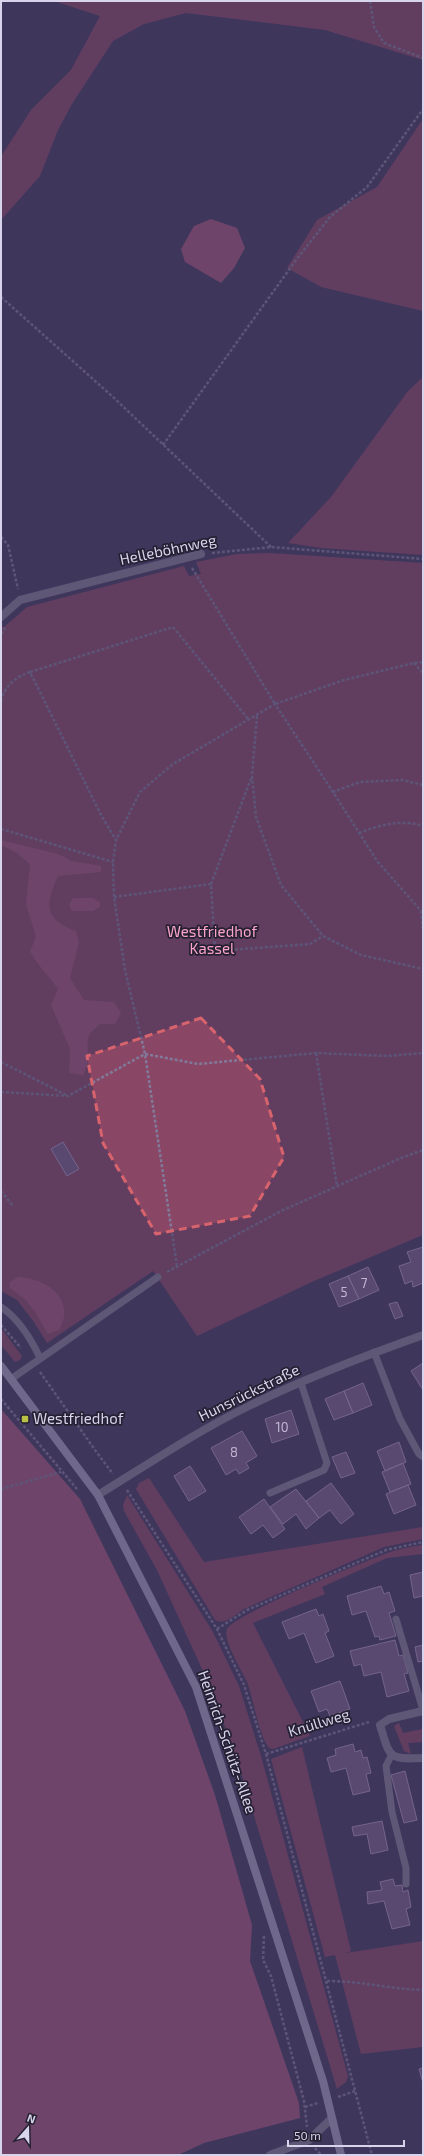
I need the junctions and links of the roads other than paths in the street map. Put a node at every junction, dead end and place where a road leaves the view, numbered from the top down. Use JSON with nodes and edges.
{"nodes":[{"id":1,"x":201,"y":554,"type":"road end"},
{"id":2,"x":1,"y":617,"type":"edge"},
{"id":3,"x":158,"y":1277,"type":"road end"},
{"id":4,"x":1,"y":1307,"type":"edge"},
{"id":5,"x":423,"y":1335,"type":"edge"},
{"id":6,"x":374,"y":1352,"type":"junction"},
{"id":7,"x":40,"y":1358,"type":"junction"},
{"id":8,"x":1,"y":1366,"type":"edge"},
{"id":9,"x":11,"y":1379,"type":"junction"},
{"id":10,"x":300,"y":1383,"type":"junction"},
{"id":11,"x":423,"y":1457,"type":"edge"},
{"id":12,"x":270,"y":1493,"type":"dead end"},
{"id":13,"x":98,"y":1495,"type":"junction"},
{"id":14,"x":396,"y":1619,"type":"dead end"},
{"id":15,"x":423,"y":1711,"type":"edge"},
{"id":16,"x":392,"y":1754,"type":"junction"},
{"id":17,"x":423,"y":1758,"type":"edge"},
{"id":18,"x":406,"y":1884,"type":"dead end"},
{"id":19,"x":331,"y":2119,"type":"junction"},
{"id":20,"x":270,"y":2155,"type":"edge"},
{"id":21,"x":341,"y":2155,"type":"edge"}],
"edges":[{"from":1,"to":2,"type":"street","name":"Helleböhnweg"},
{"from":3,"to":7,"type":"lane"},
{"from":4,"to":7,"type":"lane"},
{"from":5,"to":6,"type":"street","name":"Hunsrückstraße"},
{"from":6,"to":10,"type":"street","name":"Hunsrückstraße"},
{"from":6,"to":11,"type":"lane"},
{"from":7,"to":9,"type":"lane"},
{"from":8,"to":9,"type":"main road","name":"Heinrich-Schütz-Allee"},
{"from":9,"to":13,"type":"main road","name":"Heinrich-Schütz-Allee"},
{"from":10,"to":12,"type":"lane"},
{"from":10,"to":13,"type":"street","name":"Hunsrückstraße"},
{"from":13,"to":19,"type":"main road","name":"Heinrich-Schütz-Allee"},
{"from":14,"to":15,"type":"lane"},
{"from":15,"to":16,"type":"street"},
{"from":16,"to":17,"type":"street"},
{"from":16,"to":18,"type":"lane"},
{"from":19,"to":20,"type":"street"},
{"from":19,"to":21,"type":"main road","name":"Heinrich-Schütz-Allee"}]}
